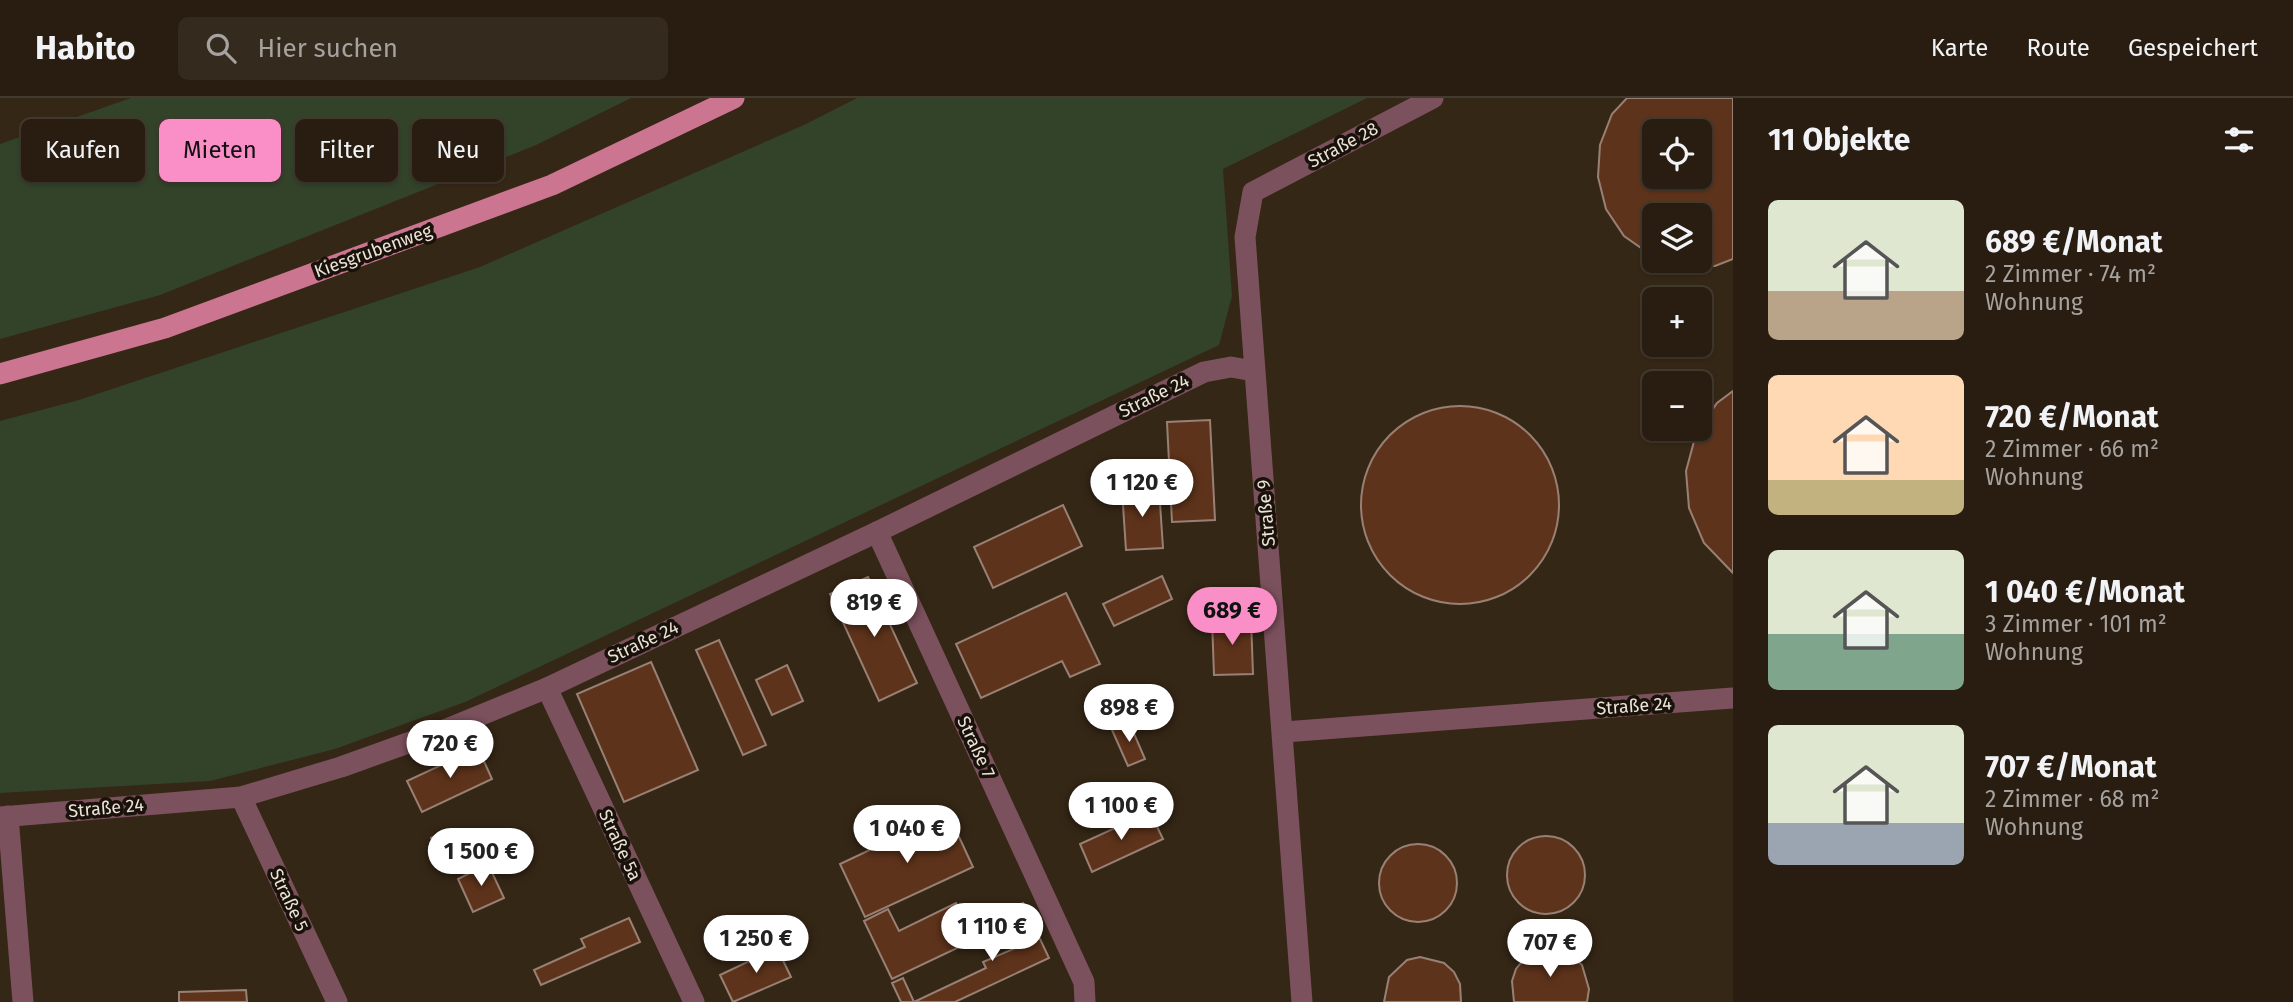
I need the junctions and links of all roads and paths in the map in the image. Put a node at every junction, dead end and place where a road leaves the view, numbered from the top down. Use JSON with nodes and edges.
{"nodes":[{"id":1,"x":734,"y":98,"type":"edge"},
{"id":2,"x":1433,"y":98,"type":"edge"},
{"id":3,"x":1254,"y":192,"type":"joint"},
{"id":4,"x":1254,"y":370,"type":"junction"},
{"id":5,"x":0,"y":374,"type":"edge"},
{"id":6,"x":877,"y":532,"type":"junction"},
{"id":7,"x":547,"y":688,"type":"junction"},
{"id":8,"x":1733,"y":698,"type":"edge"},
{"id":9,"x":1284,"y":732,"type":"junction"},
{"id":10,"x":241,"y":797,"type":"junction"},
{"id":11,"x":4,"y":817,"type":"edge"},
{"id":12,"x":23,"y":1002,"type":"edge"},
{"id":13,"x":337,"y":1002,"type":"edge"},
{"id":14,"x":694,"y":1002,"type":"edge"},
{"id":15,"x":1085,"y":1002,"type":"edge"},
{"id":16,"x":1302,"y":1002,"type":"edge"}],
"edges":[{"from":1,"to":5,"type":"main road","name":"Kiesgrubenweg"},
{"from":2,"to":3,"type":"lane","name":"Straße 28"},
{"from":3,"to":4,"type":"lane","name":"Straße 9"},
{"from":4,"to":6,"type":"lane","name":"Straße 24"},
{"from":4,"to":9,"type":"lane","name":"Straße 9"},
{"from":6,"to":7,"type":"lane","name":"Straße 24"},
{"from":6,"to":15,"type":"lane","name":"Straße 7"},
{"from":7,"to":10,"type":"lane","name":"Straße 24"},
{"from":7,"to":14,"type":"lane","name":"Straße 5a"},
{"from":8,"to":9,"type":"lane","name":"Straße 24"},
{"from":9,"to":16,"type":"lane","name":"Straße 9"},
{"from":10,"to":11,"type":"lane","name":"Straße 24"},
{"from":10,"to":13,"type":"lane","name":"Straße 5"},
{"from":11,"to":12,"type":"lane"}]}
